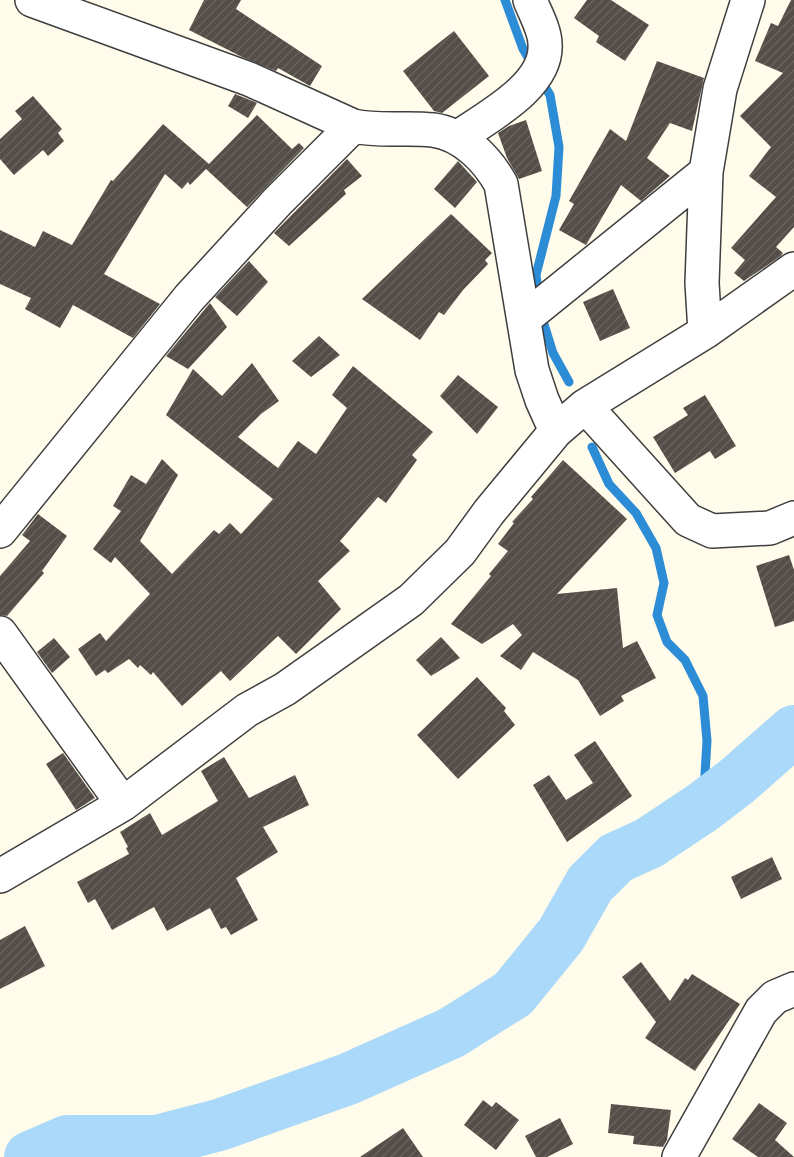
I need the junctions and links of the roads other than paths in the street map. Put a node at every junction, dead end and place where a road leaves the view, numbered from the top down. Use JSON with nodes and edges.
{"nodes":[{"id":1,"x":32,"y":0,"type":"edge"},
{"id":2,"x":530,"y":0,"type":"edge"},
{"id":3,"x":748,"y":0,"type":"edge"},
{"id":4,"x":353,"y":126,"type":"junction"},
{"id":5,"x":457,"y":138,"type":"junction"},
{"id":6,"x":706,"y":172,"type":"junction"},
{"id":7,"x":794,"y":269,"type":"edge"},
{"id":8,"x":524,"y":319,"type":"junction"},
{"id":9,"x":705,"y":332,"type":"junction"},
{"id":10,"x":585,"y":405,"type":"junction"},
{"id":11,"x":556,"y":431,"type":"junction"},
{"id":12,"x":794,"y":518,"type":"edge"},
{"id":13,"x":0,"y":531,"type":"edge"},
{"id":14,"x":0,"y":633,"type":"edge"},
{"id":15,"x":123,"y":804,"type":"junction"},
{"id":16,"x":0,"y":876,"type":"edge"},
{"id":17,"x":794,"y":989,"type":"edge"},
{"id":18,"x":680,"y":1157,"type":"edge"}],
"edges":[{"from":1,"to":4,"type":"street"},
{"from":2,"to":5,"type":"street"},
{"from":3,"to":6,"type":"street"},
{"from":4,"to":5,"type":"street"},
{"from":4,"to":13,"type":"street"},
{"from":5,"to":8,"type":"street"},
{"from":6,"to":8,"type":"street"},
{"from":6,"to":9,"type":"street"},
{"from":7,"to":9,"type":"street"},
{"from":8,"to":11,"type":"street"},
{"from":9,"to":10,"type":"street"},
{"from":10,"to":11,"type":"street"},
{"from":10,"to":12,"type":"street"},
{"from":11,"to":15,"type":"street"},
{"from":14,"to":15,"type":"street"},
{"from":15,"to":16,"type":"street"},
{"from":17,"to":18,"type":"street"}]}
